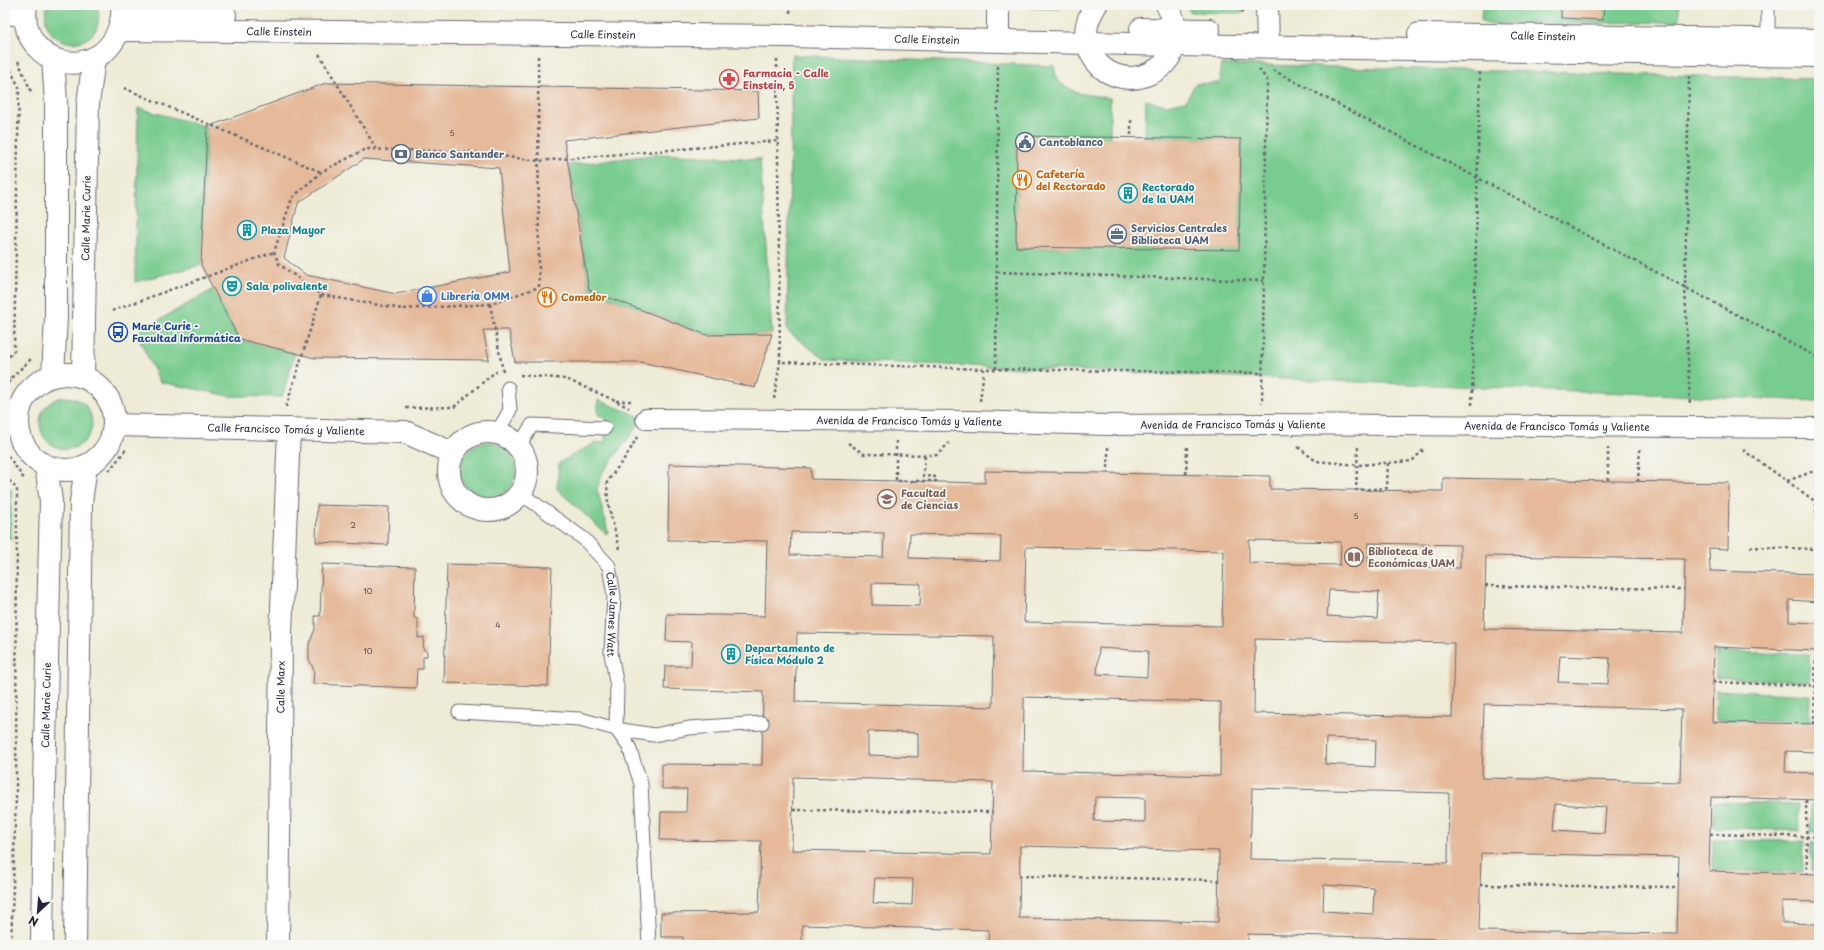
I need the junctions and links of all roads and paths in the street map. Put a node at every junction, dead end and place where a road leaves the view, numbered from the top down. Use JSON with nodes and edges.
{"nodes":[{"id":1,"x":790,"y":5,"type":"edge"},
{"id":2,"x":1096,"y":5,"type":"edge"},
{"id":3,"x":1167,"y":5,"type":"edge"},
{"id":4,"x":1267,"y":5,"type":"edge"},
{"id":5,"x":1768,"y":5,"type":"edge"},
{"id":6,"x":18,"y":11,"type":"edge"},
{"id":7,"x":790,"y":12,"type":"dead end"},
{"id":8,"x":121,"y":16,"type":"edge"},
{"id":9,"x":998,"y":23,"type":"edge"},
{"id":10,"x":1086,"y":35,"type":"junction"},
{"id":11,"x":1175,"y":37,"type":"junction"},
{"id":12,"x":1268,"y":39,"type":"junction"},
{"id":13,"x":1768,"y":39,"type":"junction"},
{"id":14,"x":1819,"y":40,"type":"edge"},
{"id":15,"x":319,"y":53,"type":"dead end"},
{"id":16,"x":538,"y":55,"type":"dead end"},
{"id":17,"x":16,"y":56,"type":"dead end"},
{"id":18,"x":776,"y":56,"type":"dead end"},
{"id":19,"x":1819,"y":56,"type":"edge"},
{"id":20,"x":94,"y":58,"type":"junction"},
{"id":21,"x":5,"y":59,"type":"edge"},
{"id":22,"x":53,"y":59,"type":"junction"},
{"id":23,"x":998,"y":63,"type":"dead end"},
{"id":24,"x":1255,"y":64,"type":"dead end"},
{"id":25,"x":1270,"y":69,"type":"dead end"},
{"id":26,"x":1480,"y":71,"type":"dead end"},
{"id":27,"x":1689,"y":75,"type":"dead end"},
{"id":28,"x":124,"y":88,"type":"dead end"},
{"id":29,"x":34,"y":100,"type":"dead end"},
{"id":30,"x":1131,"y":120,"type":"dead end"},
{"id":31,"x":1131,"y":138,"type":"dead end"},
{"id":32,"x":778,"y":141,"type":"junction"},
{"id":33,"x":377,"y":150,"type":"junction"},
{"id":34,"x":539,"y":161,"type":"junction"},
{"id":35,"x":321,"y":172,"type":"junction"},
{"id":36,"x":1478,"y":178,"type":"junction"},
{"id":37,"x":274,"y":252,"type":"junction"},
{"id":38,"x":997,"y":272,"type":"junction"},
{"id":39,"x":1264,"y":281,"type":"junction"},
{"id":40,"x":1685,"y":287,"type":"junction"},
{"id":41,"x":321,"y":295,"type":"junction"},
{"id":42,"x":490,"y":304,"type":"junction"},
{"id":43,"x":112,"y":311,"type":"dead end"},
{"id":44,"x":32,"y":352,"type":"dead end"},
{"id":45,"x":1819,"y":358,"type":"edge"},
{"id":46,"x":5,"y":361,"type":"edge"},
{"id":47,"x":780,"y":362,"type":"junction"},
{"id":48,"x":984,"y":369,"type":"junction"},
{"id":49,"x":996,"y":369,"type":"junction"},
{"id":50,"x":1262,"y":373,"type":"junction"},
{"id":51,"x":5,"y":374,"type":"edge"},
{"id":52,"x":519,"y":374,"type":"dead end"},
{"id":53,"x":53,"y":376,"type":"junction"},
{"id":54,"x":83,"y":377,"type":"junction"},
{"id":55,"x":11,"y":378,"type":"junction"},
{"id":56,"x":5,"y":388,"type":"edge"},
{"id":57,"x":508,"y":388,"type":"dead end"},
{"id":58,"x":400,"y":408,"type":"dead end"},
{"id":59,"x":291,"y":419,"type":"junction"},
{"id":60,"x":646,"y":419,"type":"junction"},
{"id":61,"x":770,"y":420,"type":"junction"},
{"id":62,"x":974,"y":421,"type":"junction"},
{"id":63,"x":1188,"y":424,"type":"junction"},
{"id":64,"x":1266,"y":424,"type":"junction"},
{"id":65,"x":11,"y":425,"type":"edge"},
{"id":66,"x":114,"y":425,"type":"junction"},
{"id":67,"x":1448,"y":425,"type":"junction"},
{"id":68,"x":1471,"y":425,"type":"junction"},
{"id":69,"x":1608,"y":426,"type":"junction"},
{"id":70,"x":1641,"y":426,"type":"junction"},
{"id":71,"x":1690,"y":427,"type":"junction"},
{"id":72,"x":1735,"y":427,"type":"junction"},
{"id":73,"x":605,"y":428,"type":"dead end"},
{"id":74,"x":1819,"y":428,"type":"edge"},
{"id":75,"x":497,"y":433,"type":"junction"},
{"id":76,"x":844,"y":441,"type":"dead end"},
{"id":77,"x":519,"y":446,"type":"junction"},
{"id":78,"x":128,"y":447,"type":"dead end"},
{"id":79,"x":5,"y":452,"type":"edge"},
{"id":80,"x":452,"y":453,"type":"junction"},
{"id":81,"x":896,"y":455,"type":"junction"},
{"id":82,"x":925,"y":455,"type":"junction"},
{"id":83,"x":1388,"y":462,"type":"junction"},
{"id":84,"x":1358,"y":465,"type":"junction"},
{"id":85,"x":46,"y":466,"type":"junction"},
{"id":86,"x":86,"y":466,"type":"junction"},
{"id":87,"x":1818,"y":471,"type":"edge"},
{"id":88,"x":109,"y":472,"type":"dead end"},
{"id":89,"x":1186,"y":474,"type":"dead end"},
{"id":90,"x":5,"y":476,"type":"edge"},
{"id":91,"x":1608,"y":480,"type":"dead end"},
{"id":92,"x":25,"y":481,"type":"dead end"},
{"id":93,"x":1787,"y":481,"type":"junction"},
{"id":94,"x":1638,"y":482,"type":"dead end"},
{"id":95,"x":519,"y":495,"type":"junction"},
{"id":96,"x":1818,"y":502,"type":"edge"},
{"id":97,"x":1750,"y":548,"type":"dead end"},
{"id":98,"x":1818,"y":549,"type":"edge"},
{"id":99,"x":620,"y":550,"type":"dead end"},
{"id":100,"x":1818,"y":574,"type":"edge"},
{"id":101,"x":1485,"y":586,"type":"dead end"},
{"id":102,"x":1684,"y":589,"type":"dead end"},
{"id":103,"x":1816,"y":651,"type":"dead end"},
{"id":104,"x":1713,"y":682,"type":"dead end"},
{"id":105,"x":1817,"y":686,"type":"edge"},
{"id":106,"x":459,"y":712,"type":"dead end"},
{"id":107,"x":762,"y":723,"type":"dead end"},
{"id":108,"x":1814,"y":724,"type":"dead end"},
{"id":109,"x":616,"y":729,"type":"junction"},
{"id":110,"x":1806,"y":800,"type":"dead end"},
{"id":111,"x":792,"y":810,"type":"dead end"},
{"id":112,"x":992,"y":812,"type":"dead end"},
{"id":113,"x":1710,"y":834,"type":"dead end"},
{"id":114,"x":1807,"y":837,"type":"junction"},
{"id":115,"x":1819,"y":837,"type":"edge"},
{"id":116,"x":1807,"y":874,"type":"dead end"},
{"id":117,"x":1019,"y":876,"type":"dead end"},
{"id":118,"x":1219,"y":880,"type":"dead end"},
{"id":119,"x":1480,"y":885,"type":"dead end"},
{"id":120,"x":1678,"y":887,"type":"dead end"},
{"id":121,"x":11,"y":945,"type":"edge"},
{"id":122,"x":42,"y":945,"type":"edge"},
{"id":123,"x":75,"y":945,"type":"edge"},
{"id":124,"x":278,"y":945,"type":"edge"},
{"id":125,"x":649,"y":945,"type":"edge"}],
"edges":[{"from":1,"to":7,"type":"path"},
{"from":2,"to":10,"type":"street"},
{"from":3,"to":11,"type":"street"},
{"from":4,"to":12,"type":"street"},
{"from":5,"to":13,"type":"lane"},
{"from":6,"to":22,"type":"street"},
{"from":8,"to":9,"type":"street","name":"Calle Einstein"},
{"from":8,"to":20,"type":"street"},
{"from":9,"to":10,"type":"street","name":"Calle Einstein"},
{"from":10,"to":11,"type":"street","name":"Calle Einstein"},
{"from":10,"to":11,"type":"street"},
{"from":11,"to":12,"type":"street","name":"Calle Einstein"},
{"from":12,"to":13,"type":"street","name":"Calle Einstein"},
{"from":12,"to":19,"type":"street","name":"Calle Einstein"},
{"from":13,"to":14,"type":"street","name":"Calle Einstein"},
{"from":15,"to":33,"type":"path"},
{"from":16,"to":34,"type":"path"},
{"from":17,"to":29,"type":"path"},
{"from":18,"to":32,"type":"path"},
{"from":20,"to":22,"type":"street"},
{"from":20,"to":54,"type":"street","name":"Calle Marie Curie"},
{"from":21,"to":46,"type":"path"},
{"from":22,"to":53,"type":"street"},
{"from":23,"to":38,"type":"path"},
{"from":24,"to":39,"type":"path"},
{"from":25,"to":36,"type":"path"},
{"from":26,"to":36,"type":"path"},
{"from":27,"to":40,"type":"path"},
{"from":28,"to":35,"type":"path"},
{"from":30,"to":31,"type":"path"},
{"from":32,"to":34,"type":"path"},
{"from":32,"to":47,"type":"path"},
{"from":33,"to":34,"type":"path"},
{"from":33,"to":35,"type":"path"},
{"from":34,"to":42,"type":"path"},
{"from":35,"to":37,"type":"path"},
{"from":36,"to":40,"type":"path"},
{"from":36,"to":68,"type":"path"},
{"from":37,"to":41,"type":"path"},
{"from":37,"to":43,"type":"path"},
{"from":38,"to":39,"type":"path"},
{"from":38,"to":49,"type":"path"},
{"from":39,"to":50,"type":"path"},
{"from":40,"to":45,"type":"path"},
{"from":40,"to":71,"type":"path"},
{"from":41,"to":42,"type":"path"},
{"from":41,"to":59,"type":"path"},
{"from":42,"to":58,"type":"path"},
{"from":44,"to":55,"type":"path"},
{"from":47,"to":48,"type":"path"},
{"from":47,"to":61,"type":"path"},
{"from":48,"to":49,"type":"path"},
{"from":48,"to":62,"type":"path"},
{"from":49,"to":50,"type":"path"},
{"from":50,"to":64,"type":"path"},
{"from":51,"to":55,"type":"path"},
{"from":52,"to":60,"type":"path"},
{"from":53,"to":54,"type":"street"},
{"from":53,"to":65,"type":"street"},
{"from":54,"to":66,"type":"street"},
{"from":55,"to":56,"type":"path"},
{"from":57,"to":75,"type":"lane"},
{"from":59,"to":66,"type":"street","name":"Calle Francisco Tomás y Valiente"},
{"from":59,"to":80,"type":"street","name":"Calle Francisco Tomás y Valiente"},
{"from":59,"to":124,"type":"street","name":"Calle Marx"},
{"from":60,"to":61,"type":"street","name":"Avenida de Francisco Tomás y Valiente"},
{"from":60,"to":99,"type":"path"},
{"from":61,"to":62,"type":"street","name":"Avenida de Francisco Tomás y Valiente"},
{"from":62,"to":63,"type":"street","name":"Avenida de Francisco Tomás y Valiente"},
{"from":62,"to":82,"type":"path"},
{"from":63,"to":64,"type":"street","name":"Avenida de Francisco Tomás y Valiente"},
{"from":63,"to":89,"type":"path"},
{"from":64,"to":67,"type":"street","name":"Avenida de Francisco Tomás y Valiente"},
{"from":64,"to":84,"type":"path"},
{"from":65,"to":85,"type":"street"},
{"from":66,"to":86,"type":"street"},
{"from":67,"to":68,"type":"street","name":"Avenida de Francisco Tomás y Valiente"},
{"from":67,"to":83,"type":"path"},
{"from":68,"to":69,"type":"street","name":"Avenida de Francisco Tomás y Valiente"},
{"from":69,"to":70,"type":"street","name":"Avenida de Francisco Tomás y Valiente"},
{"from":69,"to":91,"type":"path"},
{"from":70,"to":71,"type":"street","name":"Avenida de Francisco Tomás y Valiente"},
{"from":70,"to":94,"type":"path"},
{"from":71,"to":72,"type":"street","name":"Avenida de Francisco Tomás y Valiente"},
{"from":72,"to":74,"type":"street","name":"Avenida de Francisco Tomás y Valiente"},
{"from":72,"to":93,"type":"path"},
{"from":73,"to":77,"type":"lane"},
{"from":74,"to":87,"type":"path"},
{"from":75,"to":77,"type":"street"},
{"from":75,"to":80,"type":"street"},
{"from":76,"to":81,"type":"path"},
{"from":77,"to":95,"type":"street"},
{"from":78,"to":88,"type":"path"},
{"from":79,"to":92,"type":"path"},
{"from":80,"to":95,"type":"street"},
{"from":81,"to":82,"type":"path"},
{"from":81,"to":82,"type":"path"},
{"from":83,"to":84,"type":"path"},
{"from":83,"to":84,"type":"path"},
{"from":85,"to":86,"type":"street"},
{"from":85,"to":122,"type":"street","name":"Calle Marie Curie"},
{"from":86,"to":123,"type":"street"},
{"from":87,"to":93,"type":"path"},
{"from":87,"to":96,"type":"path"},
{"from":90,"to":121,"type":"path"},
{"from":93,"to":96,"type":"path"},
{"from":95,"to":109,"type":"lane","name":"Calle James Watt"},
{"from":96,"to":98,"type":"path"},
{"from":97,"to":98,"type":"path"},
{"from":98,"to":100,"type":"path"},
{"from":101,"to":102,"type":"path"},
{"from":103,"to":105,"type":"path"},
{"from":104,"to":105,"type":"path"},
{"from":105,"to":108,"type":"path"},
{"from":106,"to":109,"type":"lane"},
{"from":107,"to":109,"type":"lane"},
{"from":109,"to":125,"type":"lane"},
{"from":110,"to":114,"type":"path"},
{"from":111,"to":112,"type":"path"},
{"from":113,"to":114,"type":"path"},
{"from":114,"to":115,"type":"path"},
{"from":114,"to":116,"type":"path"},
{"from":117,"to":118,"type":"path"},
{"from":119,"to":120,"type":"path"}]}
